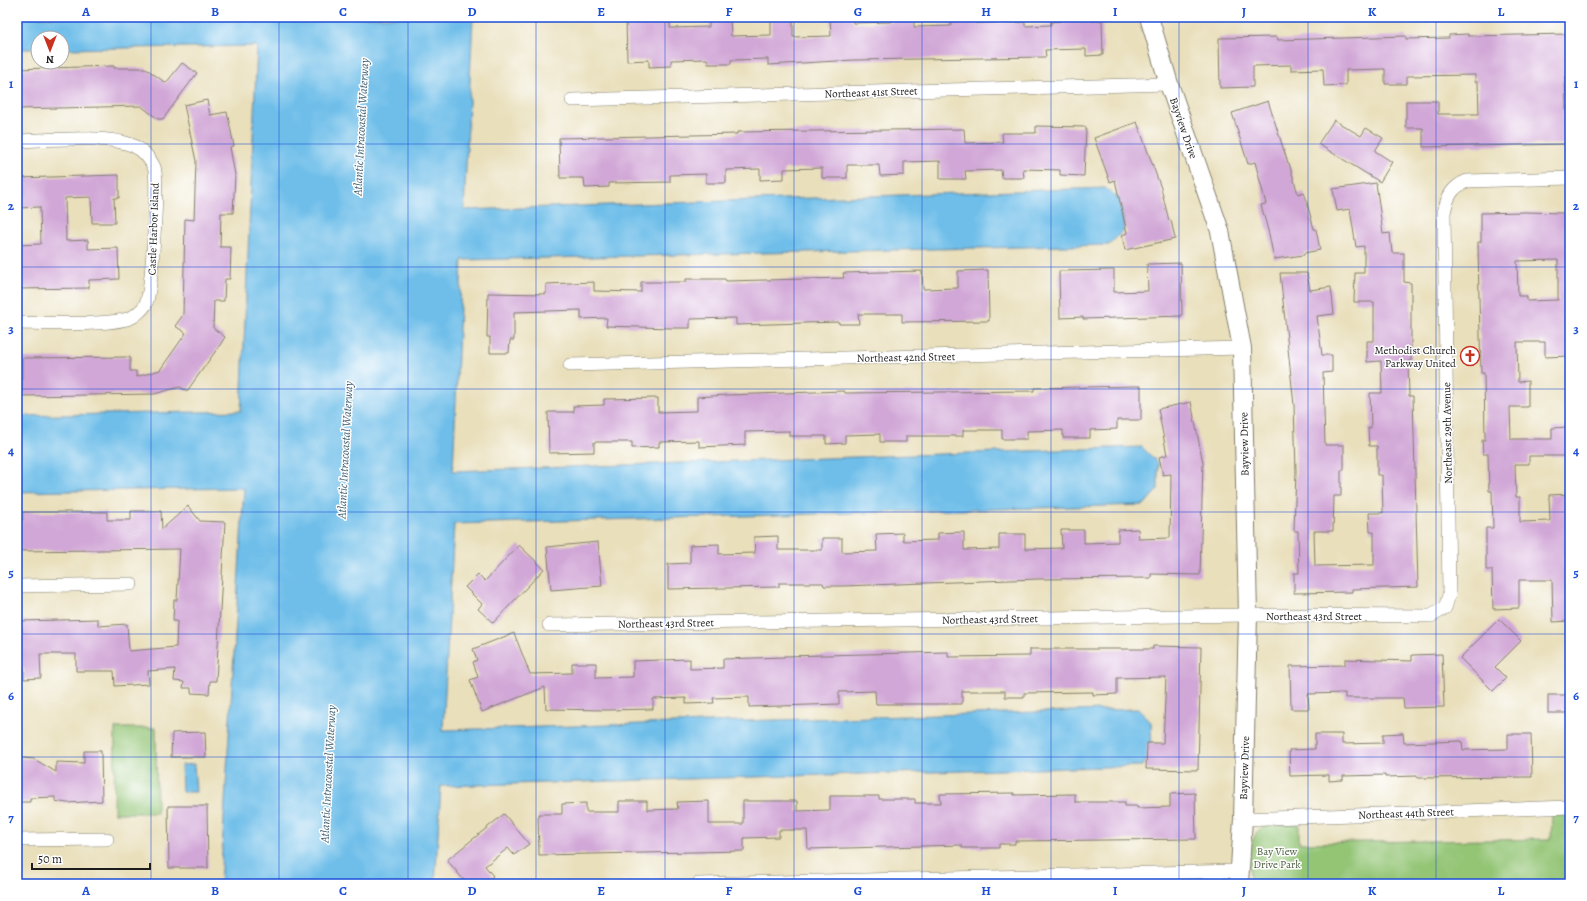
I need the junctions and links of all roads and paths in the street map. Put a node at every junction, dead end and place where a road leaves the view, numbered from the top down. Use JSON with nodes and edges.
{"nodes":[{"id":1,"x":1149,"y":17,"type":"edge"},
{"id":2,"x":1169,"y":84,"type":"junction"},
{"id":3,"x":572,"y":100,"type":"dead end"},
{"id":4,"x":17,"y":141,"type":"edge"},
{"id":5,"x":1570,"y":178,"type":"edge"},
{"id":6,"x":17,"y":323,"type":"edge"},
{"id":7,"x":1242,"y":348,"type":"junction"},
{"id":8,"x":570,"y":365,"type":"dead end"},
{"id":9,"x":131,"y":584,"type":"dead end"},
{"id":10,"x":17,"y":586,"type":"edge"},
{"id":11,"x":1248,"y":615,"type":"junction"},
{"id":12,"x":1430,"y":616,"type":"joint"},
{"id":13,"x":550,"y":625,"type":"dead end"},
{"id":14,"x":1570,"y":807,"type":"edge"},
{"id":15,"x":1243,"y":819,"type":"junction"},
{"id":16,"x":107,"y":839,"type":"dead end"},
{"id":17,"x":17,"y":840,"type":"edge"},
{"id":18,"x":1239,"y":877,"type":"edge"},
{"id":19,"x":698,"y":884,"type":"edge"}],
"edges":[{"from":1,"to":2,"type":"street","name":"Bayview Drive"},
{"from":2,"to":3,"type":"street","name":"Northeast 41st Street"},
{"from":2,"to":7,"type":"street","name":"Bayview Drive"},
{"from":4,"to":6,"type":"street","name":"Castle Harbor Island"},
{"from":5,"to":12,"type":"street","name":"Northeast 29th Avenue"},
{"from":7,"to":8,"type":"street","name":"Northeast 42nd Street"},
{"from":7,"to":11,"type":"street","name":"Bayview Drive"},
{"from":9,"to":10,"type":"street"},
{"from":11,"to":12,"type":"street","name":"Northeast 43rd Street"},
{"from":11,"to":13,"type":"street","name":"Northeast 43rd Street"},
{"from":11,"to":15,"type":"street","name":"Bayview Drive"},
{"from":14,"to":15,"type":"street","name":"Northeast 44th Street"},
{"from":15,"to":18,"type":"street","name":"Bayview Drive"},
{"from":16,"to":17,"type":"street"},
{"from":18,"to":19,"type":"street"}]}
